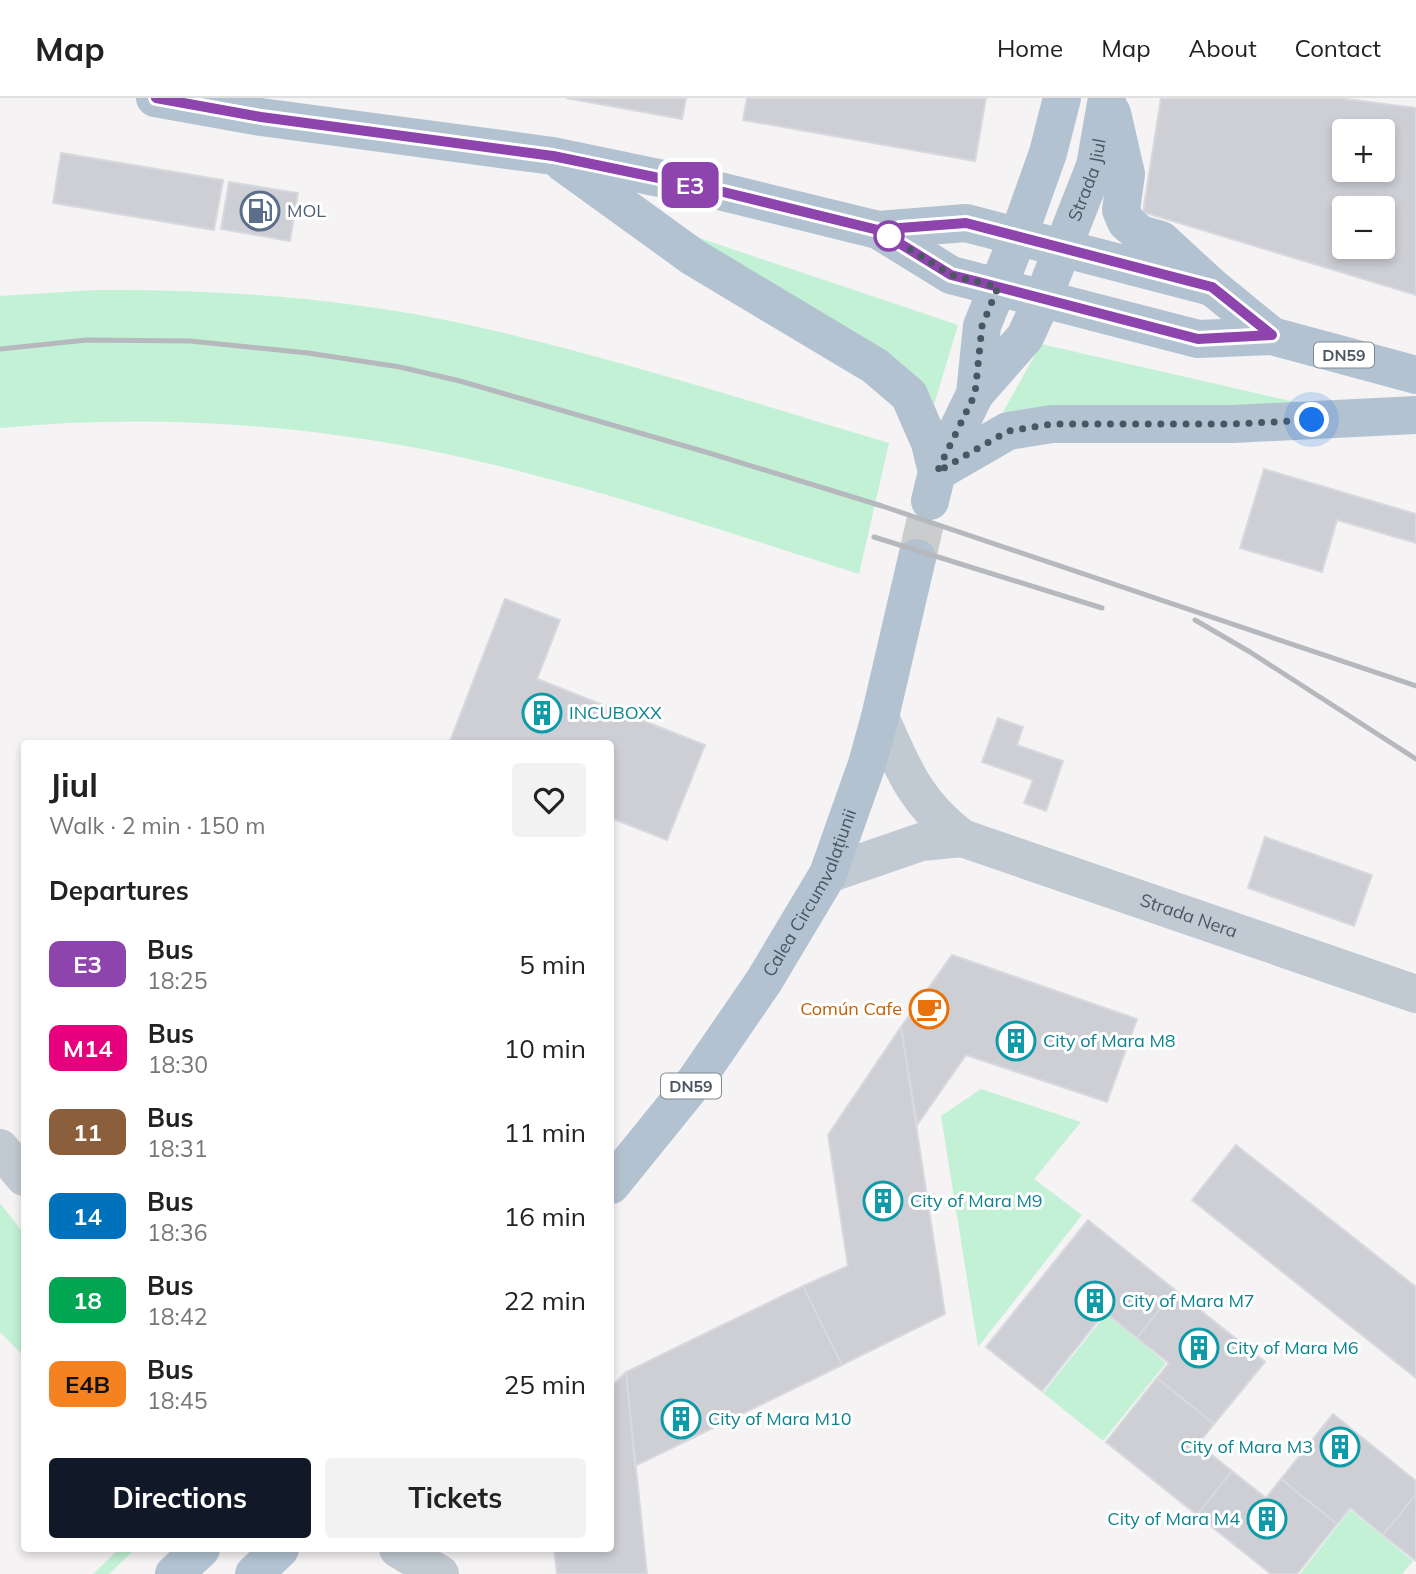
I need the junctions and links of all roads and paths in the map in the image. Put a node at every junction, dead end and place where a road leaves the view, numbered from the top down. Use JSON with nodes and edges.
{"nodes":[{"id":1,"x":155,"y":98,"type":"edge"},
{"id":2,"x":1062,"y":98,"type":"edge"},
{"id":3,"x":1108,"y":98,"type":"edge"},
{"id":4,"x":553,"y":156,"type":"junction"},
{"id":5,"x":878,"y":230,"type":"junction"},
{"id":6,"x":1018,"y":237,"type":"junction"},
{"id":7,"x":1064,"y":248,"type":"junction"},
{"id":8,"x":998,"y":287,"type":"junction"},
{"id":9,"x":1212,"y":287,"type":"junction"},
{"id":10,"x":1043,"y":298,"type":"junction"},
{"id":11,"x":1272,"y":335,"type":"junction"},
{"id":12,"x":1416,"y":374,"type":"edge"},
{"id":13,"x":975,"y":394,"type":"junction"},
{"id":14,"x":1416,"y":415,"type":"edge"},
{"id":15,"x":934,"y":486,"type":"junction"},
{"id":16,"x":917,"y":558,"type":"tunnel mouth"},
{"id":17,"x":880,"y":717,"type":"junction"},
{"id":18,"x":962,"y":838,"type":"junction"},
{"id":19,"x":828,"y":874,"type":"junction"},
{"id":20,"x":1416,"y":994,"type":"edge"},
{"id":21,"x":0,"y":1148,"type":"edge"},
{"id":22,"x":21,"y":1173,"type":"edge"},
{"id":23,"x":614,"y":1181,"type":"edge"},
{"id":24,"x":198,"y":1552,"type":"edge"},
{"id":25,"x":277,"y":1552,"type":"edge"},
{"id":26,"x":403,"y":1552,"type":"edge"},
{"id":27,"x":174,"y":1574,"type":"edge"},
{"id":28,"x":254,"y":1574,"type":"edge"},
{"id":29,"x":440,"y":1574,"type":"edge"}],
"edges":[{"from":1,"to":4,"type":"main road"},
{"from":2,"to":6,"type":"main road"},
{"from":3,"to":7,"type":"main road","name":"Strada Jiul"},
{"from":3,"to":9,"type":"main road"},
{"from":4,"to":5,"type":"main road"},
{"from":4,"to":15,"type":"main road"},
{"from":5,"to":6,"type":"main road"},
{"from":5,"to":8,"type":"main road"},
{"from":6,"to":7,"type":"main road","number":"DN59"},
{"from":6,"to":8,"type":"main road"},
{"from":7,"to":9,"type":"main road","number":"DN59"},
{"from":7,"to":10,"type":"main road","name":"Strada Jiul"},
{"from":8,"to":10,"type":"main road","number":"DN59"},
{"from":8,"to":13,"type":"main road"},
{"from":9,"to":11,"type":"main road","number":"DN59"},
{"from":10,"to":11,"type":"main road","number":"DN59"},
{"from":10,"to":13,"type":"main road"},
{"from":11,"to":12,"type":"main road","number":"DN59"},
{"from":13,"to":15,"type":"main road"},
{"from":14,"to":15,"type":"main road"},
{"from":16,"to":17,"type":"main road","name":"Calea Circumvalațiunii","number":"DN59"},
{"from":17,"to":18,"type":"street","name":"Strada Nera"},
{"from":17,"to":19,"type":"main road","name":"Calea Circumvalațiunii","number":"DN59"},
{"from":18,"to":19,"type":"street","name":"Strada Nera"},
{"from":18,"to":20,"type":"street","name":"Strada Nera"},
{"from":19,"to":23,"type":"main road","name":"Calea Circumvalațiunii","number":"DN59"},
{"from":21,"to":22,"type":"street"},
{"from":24,"to":27,"type":"main road"},
{"from":25,"to":28,"type":"main road"},
{"from":26,"to":29,"type":"street"}]}
